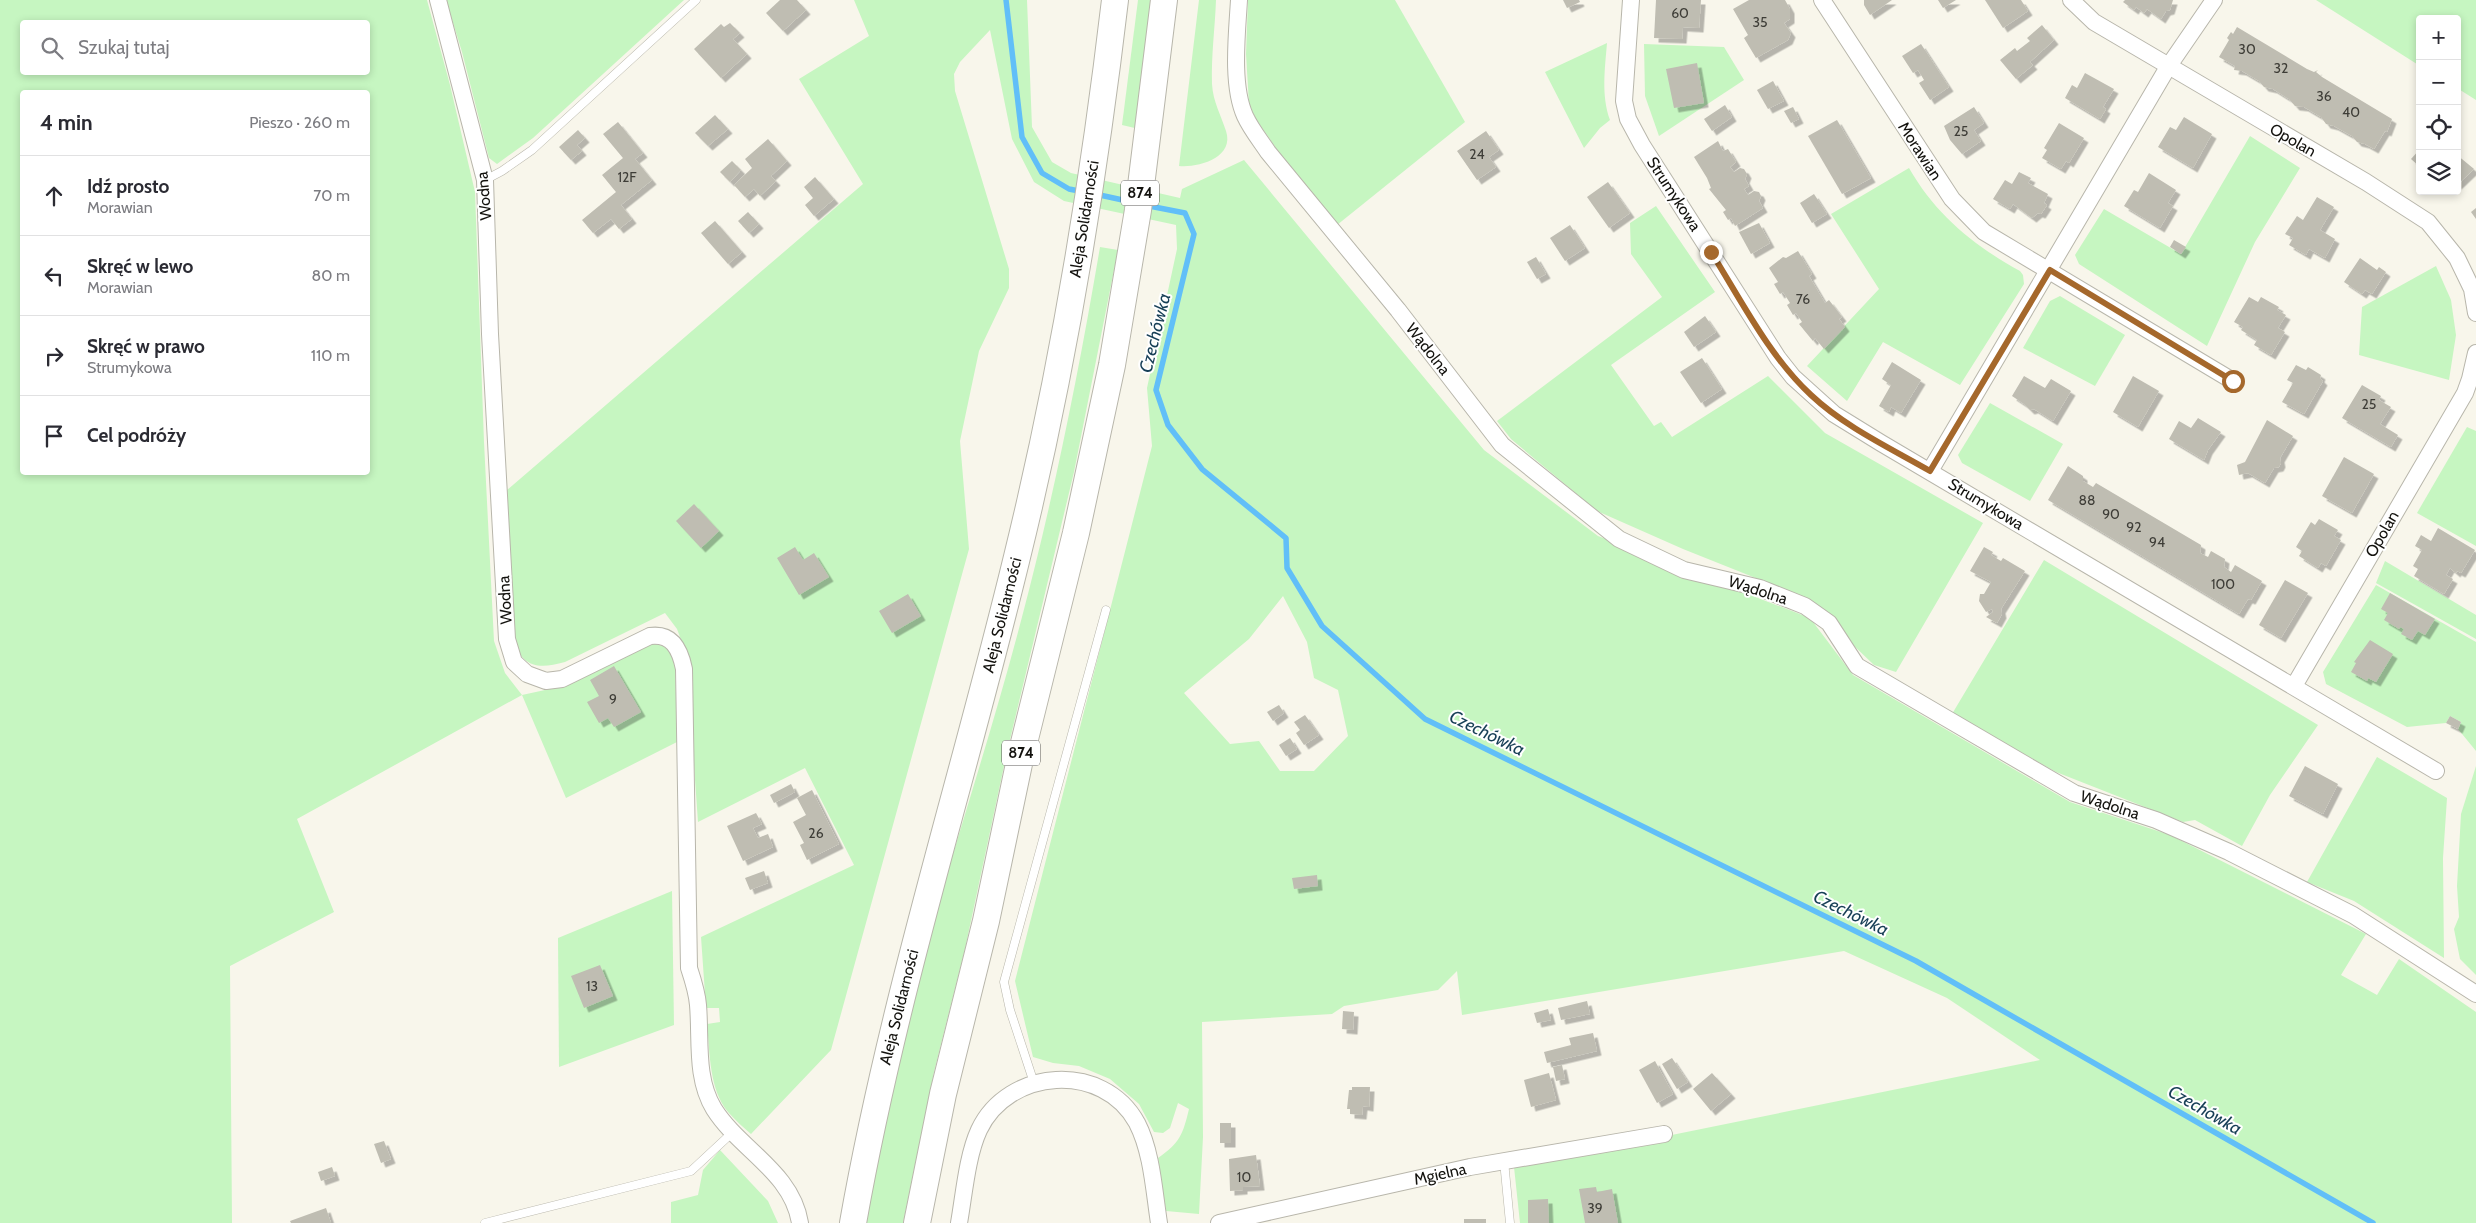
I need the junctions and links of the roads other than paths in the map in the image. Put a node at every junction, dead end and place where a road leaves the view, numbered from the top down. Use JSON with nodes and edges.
{"nodes":[{"id":1,"x":438,"y":0,"type":"edge"},
{"id":2,"x":696,"y":0,"type":"edge"},
{"id":3,"x":1116,"y":0,"type":"edge"},
{"id":4,"x":1164,"y":0,"type":"edge"},
{"id":5,"x":1239,"y":0,"type":"edge"},
{"id":6,"x":1631,"y":0,"type":"edge"},
{"id":7,"x":1822,"y":0,"type":"edge"},
{"id":8,"x":2071,"y":0,"type":"edge"},
{"id":9,"x":2214,"y":0,"type":"edge"},
{"id":10,"x":2168,"y":67,"type":"junction"},
{"id":11,"x":485,"y":180,"type":"junction"},
{"id":12,"x":2050,"y":270,"type":"junction"},
{"id":13,"x":2476,"y":313,"type":"edge"},
{"id":14,"x":2476,"y":353,"type":"edge"},
{"id":15,"x":2233,"y":381,"type":"dead end"},
{"id":16,"x":1930,"y":471,"type":"junction"},
{"id":17,"x":1106,"y":610,"type":"dead end"},
{"id":18,"x":2294,"y":686,"type":"junction"},
{"id":19,"x":2436,"y":771,"type":"dead end"},
{"id":20,"x":2476,"y":994,"type":"edge"},
{"id":21,"x":1034,"y":1083,"type":"junction"},
{"id":22,"x":732,"y":1132,"type":"junction"},
{"id":23,"x":1664,"y":1134,"type":"dead end"},
{"id":24,"x":1504,"y":1161,"type":"junction"},
{"id":25,"x":485,"y":1223,"type":"edge"},
{"id":26,"x":800,"y":1223,"type":"edge"},
{"id":27,"x":853,"y":1223,"type":"edge"},
{"id":28,"x":917,"y":1223,"type":"edge"},
{"id":29,"x":959,"y":1223,"type":"edge"},
{"id":30,"x":1159,"y":1223,"type":"edge"},
{"id":31,"x":1218,"y":1223,"type":"edge"},
{"id":32,"x":1510,"y":1223,"type":"edge"}],
"edges":[{"from":1,"to":11,"type":"street","name":"Wodna"},
{"from":2,"to":11,"type":"lane"},
{"from":3,"to":27,"type":"main road","name":"Aleja Solidarności"},
{"from":4,"to":28,"type":"main road","number":"874"},
{"from":5,"to":20,"type":"street","name":"Wądolna"},
{"from":6,"to":16,"type":"street","name":"Strumykowa"},
{"from":7,"to":12,"type":"street","name":"Morawian"},
{"from":8,"to":10,"type":"street","name":"Opolan"},
{"from":9,"to":10,"type":"street"},
{"from":10,"to":12,"type":"street"},
{"from":10,"to":13,"type":"street","name":"Opolan"},
{"from":11,"to":22,"type":"street","name":"Wodna"},
{"from":12,"to":15,"type":"street","name":"Morawian"},
{"from":12,"to":16,"type":"street"},
{"from":14,"to":18,"type":"street","name":"Opolan"},
{"from":16,"to":18,"type":"street","name":"Strumykowa"},
{"from":17,"to":21,"type":"lane"},
{"from":18,"to":19,"type":"street","name":"Strumykowa"},
{"from":21,"to":29,"type":"street"},
{"from":21,"to":30,"type":"street"},
{"from":22,"to":25,"type":"lane"},
{"from":22,"to":26,"type":"street","name":"Wodna"},
{"from":23,"to":24,"type":"street","name":"Mgielna"},
{"from":24,"to":31,"type":"street","name":"Mgielna"},
{"from":24,"to":32,"type":"lane"}]}
